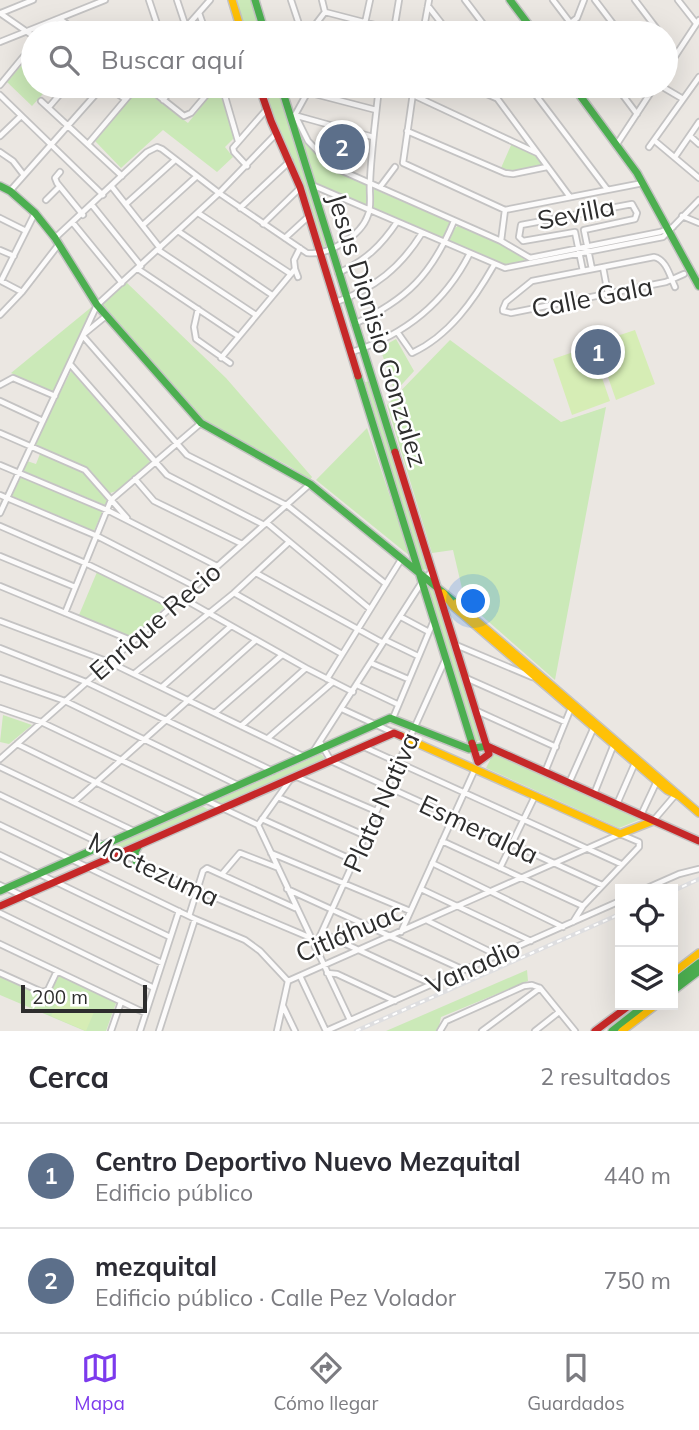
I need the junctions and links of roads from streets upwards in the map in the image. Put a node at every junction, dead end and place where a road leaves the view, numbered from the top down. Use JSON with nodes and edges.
{"nodes":[{"id":1,"x":33,"y":0,"type":"edge"},
{"id":2,"x":105,"y":0,"type":"edge"},
{"id":3,"x":149,"y":0,"type":"edge"},
{"id":4,"x":177,"y":0,"type":"edge"},
{"id":5,"x":232,"y":0,"type":"edge"},
{"id":6,"x":255,"y":0,"type":"edge"},
{"id":7,"x":291,"y":0,"type":"edge"},
{"id":8,"x":322,"y":0,"type":"edge"},
{"id":9,"x":370,"y":0,"type":"edge"},
{"id":10,"x":399,"y":0,"type":"edge"},
{"id":11,"x":465,"y":0,"type":"edge"},
{"id":12,"x":510,"y":0,"type":"edge"},
{"id":13,"x":553,"y":0,"type":"edge"},
{"id":14,"x":584,"y":0,"type":"edge"},
{"id":15,"x":595,"y":0,"type":"edge"},
{"id":16,"x":635,"y":0,"type":"edge"},
{"id":17,"x":678,"y":0,"type":"edge"},
{"id":18,"x":207,"y":1,"type":"edge"},
{"id":19,"x":90,"y":3,"type":"edge"},
{"id":20,"x":429,"y":3,"type":"edge"},
{"id":21,"x":199,"y":12,"type":"junction"},
{"id":22,"x":325,"y":12,"type":"junction"},
{"id":23,"x":0,"y":13,"type":"edge"},
{"id":24,"x":60,"y":19,"type":"junction"},
{"id":25,"x":55,"y":21,"type":"edge"},
{"id":26,"x":63,"y":21,"type":"edge"},
{"id":27,"x":155,"y":21,"type":"edge"},
{"id":28,"x":184,"y":21,"type":"edge"},
{"id":29,"x":191,"y":21,"type":"edge"},
{"id":30,"x":202,"y":21,"type":"edge"},
{"id":31,"x":238,"y":21,"type":"edge"},
{"id":32,"x":261,"y":21,"type":"edge"},
{"id":33,"x":298,"y":21,"type":"edge"},
{"id":34,"x":318,"y":21,"type":"edge"},
{"id":35,"x":358,"y":21,"type":"edge"},
{"id":36,"x":365,"y":21,"type":"edge"},
{"id":37,"x":396,"y":21,"type":"edge"},
{"id":38,"x":425,"y":21,"type":"edge"},
{"id":39,"x":441,"y":21,"type":"edge"},
{"id":40,"x":481,"y":21,"type":"edge"},
{"id":41,"x":526,"y":21,"type":"edge"},
{"id":42,"x":569,"y":21,"type":"edge"},
{"id":43,"x":573,"y":21,"type":"edge"},
{"id":44,"x":611,"y":21,"type":"edge"},
{"id":45,"x":651,"y":21,"type":"edge"},
{"id":46,"x":698,"y":22,"type":"edge"},
{"id":47,"x":21,"y":28,"type":"edge"},
{"id":48,"x":21,"y":34,"type":"edge"},
{"id":49,"x":0,"y":42,"type":"edge"},
{"id":50,"x":678,"y":52,"type":"edge"},
{"id":51,"x":21,"y":58,"type":"edge"},
{"id":52,"x":699,"y":76,"type":"edge"},
{"id":53,"x":2,"y":78,"type":"edge"},
{"id":54,"x":0,"y":85,"type":"edge"},
{"id":55,"x":0,"y":94,"type":"edge"},
{"id":56,"x":678,"y":96,"type":"edge"},
{"id":57,"x":57,"y":98,"type":"edge"},
{"id":58,"x":93,"y":98,"type":"edge"},
{"id":59,"x":161,"y":98,"type":"edge"},
{"id":60,"x":204,"y":98,"type":"edge"},
{"id":61,"x":225,"y":98,"type":"edge"},
{"id":62,"x":286,"y":98,"type":"edge"},
{"id":63,"x":303,"y":98,"type":"edge"},
{"id":64,"x":330,"y":98,"type":"edge"},
{"id":65,"x":378,"y":98,"type":"edge"},
{"id":66,"x":412,"y":98,"type":"edge"},
{"id":67,"x":419,"y":98,"type":"edge"},
{"id":68,"x":538,"y":98,"type":"edge"},
{"id":69,"x":582,"y":98,"type":"edge"},
{"id":70,"x":625,"y":98,"type":"edge"},
{"id":71,"x":649,"y":98,"type":"edge"},
{"id":72,"x":125,"y":99,"type":"edge"},
{"id":73,"x":497,"y":99,"type":"edge"},
{"id":74,"x":683,"y":99,"type":"junction"},
{"id":75,"x":163,"y":100,"type":"joint"},
{"id":76,"x":263,"y":100,"type":"edge"},
{"id":77,"x":41,"y":101,"type":"dead end"},
{"id":78,"x":49,"y":107,"type":"junction"},
{"id":79,"x":266,"y":110,"type":"junction"},
{"id":80,"x":376,"y":110,"type":"junction"},
{"id":81,"x":637,"y":114,"type":"junction"},
{"id":82,"x":292,"y":115,"type":"junction"},
{"id":83,"x":21,"y":116,"type":"junction"},
{"id":84,"x":699,"y":122,"type":"edge"},
{"id":85,"x":69,"y":125,"type":"junction"},
{"id":86,"x":407,"y":131,"type":"junction"},
{"id":87,"x":276,"y":134,"type":"junction"},
{"id":88,"x":0,"y":136,"type":"edge"},
{"id":89,"x":690,"y":136,"type":"junction"},
{"id":90,"x":374,"y":137,"type":"junction"},
{"id":91,"x":238,"y":141,"type":"junction"},
{"id":92,"x":655,"y":141,"type":"junction"},
{"id":93,"x":51,"y":144,"type":"junction"},
{"id":94,"x":88,"y":144,"type":"junction"},
{"id":95,"x":617,"y":144,"type":"junction"},
{"id":96,"x":699,"y":144,"type":"edge"},
{"id":97,"x":649,"y":147,"type":"dead end"},
{"id":98,"x":0,"y":152,"type":"edge"},
{"id":99,"x":538,"y":153,"type":"junction"},
{"id":100,"x":675,"y":157,"type":"junction"},
{"id":101,"x":175,"y":160,"type":"junction"},
{"id":102,"x":290,"y":161,"type":"junction"},
{"id":103,"x":247,"y":166,"type":"junction"},
{"id":104,"x":395,"y":167,"type":"dead end"},
{"id":105,"x":547,"y":167,"type":"junction"},
{"id":106,"x":60,"y":172,"type":"dead end"},
{"id":107,"x":23,"y":174,"type":"junction"},
{"id":108,"x":122,"y":176,"type":"junction"},
{"id":109,"x":197,"y":176,"type":"junction"},
{"id":110,"x":699,"y":178,"type":"edge"},
{"id":111,"x":370,"y":183,"type":"junction"},
{"id":112,"x":644,"y":183,"type":"junction"},
{"id":113,"x":311,"y":185,"type":"junction"},
{"id":114,"x":0,"y":186,"type":"edge"},
{"id":115,"x":59,"y":187,"type":"junction"},
{"id":116,"x":112,"y":187,"type":"junction"},
{"id":117,"x":300,"y":187,"type":"junction"},
{"id":118,"x":380,"y":187,"type":"junction"},
{"id":119,"x":607,"y":190,"type":"junction"},
{"id":120,"x":10,"y":191,"type":"junction"},
{"id":121,"x":219,"y":193,"type":"junction"},
{"id":122,"x":103,"y":195,"type":"junction"},
{"id":123,"x":570,"y":197,"type":"junction"},
{"id":124,"x":46,"y":200,"type":"dead end"},
{"id":125,"x":698,"y":203,"type":"edge"},
{"id":126,"x":126,"y":204,"type":"junction"},
{"id":127,"x":92,"y":205,"type":"junction"},
{"id":128,"x":240,"y":208,"type":"junction"},
{"id":129,"x":370,"y":210,"type":"junction"},
{"id":130,"x":505,"y":210,"type":"junction"},
{"id":131,"x":198,"y":212,"type":"junction"},
{"id":132,"x":35,"y":213,"type":"junction"},
{"id":133,"x":83,"y":215,"type":"junction"},
{"id":134,"x":682,"y":215,"type":"junction"},
{"id":135,"x":309,"y":216,"type":"junction"},
{"id":136,"x":0,"y":218,"type":"edge"},
{"id":137,"x":454,"y":220,"type":"junction"},
{"id":138,"x":397,"y":222,"type":"junction"},
{"id":139,"x":73,"y":223,"type":"junction"},
{"id":140,"x":699,"y":223,"type":"edge"},
{"id":141,"x":263,"y":224,"type":"junction"},
{"id":142,"x":143,"y":225,"type":"junction"},
{"id":143,"x":670,"y":229,"type":"junction"},
{"id":144,"x":26,"y":230,"type":"junction"},
{"id":145,"x":178,"y":232,"type":"junction"},
{"id":146,"x":422,"y":233,"type":"junction"},
{"id":147,"x":285,"y":238,"type":"junction"},
{"id":148,"x":57,"y":241,"type":"junction"},
{"id":149,"x":501,"y":241,"type":"junction"},
{"id":150,"x":445,"y":243,"type":"junction"},
{"id":151,"x":330,"y":247,"type":"junction"},
{"id":152,"x":300,"y":248,"type":"junction"},
{"id":153,"x":159,"y":249,"type":"junction"},
{"id":154,"x":0,"y":250,"type":"edge"},
{"id":155,"x":587,"y":250,"type":"junction"},
{"id":156,"x":579,"y":251,"type":"junction"},
{"id":157,"x":320,"y":252,"type":"junction"},
{"id":158,"x":470,"y":253,"type":"junction"},
{"id":159,"x":14,"y":257,"type":"junction"},
{"id":160,"x":530,"y":261,"type":"junction"},
{"id":161,"x":495,"y":265,"type":"junction"},
{"id":162,"x":139,"y":267,"type":"junction"},
{"id":163,"x":603,"y":267,"type":"junction"},
{"id":164,"x":592,"y":269,"type":"junction"},
{"id":165,"x":293,"y":271,"type":"junction"},
{"id":166,"x":583,"y":271,"type":"junction"},
{"id":167,"x":338,"y":273,"type":"junction"},
{"id":168,"x":684,"y":274,"type":"dead end"},
{"id":169,"x":298,"y":277,"type":"dead end"},
{"id":170,"x":672,"y":280,"type":"junction"},
{"id":171,"x":1,"y":281,"type":"edge"},
{"id":172,"x":122,"y":283,"type":"junction"},
{"id":173,"x":699,"y":286,"type":"edge"},
{"id":174,"x":675,"y":287,"type":"dead end"},
{"id":175,"x":22,"y":292,"type":"junction"},
{"id":176,"x":608,"y":294,"type":"junction"},
{"id":177,"x":272,"y":295,"type":"junction"},
{"id":178,"x":346,"y":298,"type":"junction"},
{"id":179,"x":336,"y":302,"type":"junction"},
{"id":180,"x":97,"y":305,"type":"junction"},
{"id":181,"x":198,"y":309,"type":"junction"},
{"id":182,"x":1,"y":313,"type":"edge"},
{"id":183,"x":256,"y":315,"type":"junction"},
{"id":184,"x":106,"y":316,"type":"junction"},
{"id":185,"x":354,"y":324,"type":"junction"},
{"id":186,"x":398,"y":333,"type":"junction"},
{"id":187,"x":83,"y":335,"type":"junction"},
{"id":188,"x":238,"y":336,"type":"junction"},
{"id":189,"x":362,"y":349,"type":"junction"},
{"id":190,"x":352,"y":352,"type":"junction"},
{"id":191,"x":221,"y":358,"type":"junction"},
{"id":192,"x":230,"y":363,"type":"dead end"},
{"id":193,"x":70,"y":364,"type":"junction"},
{"id":194,"x":0,"y":384,"type":"edge"},
{"id":195,"x":55,"y":396,"type":"junction"},
{"id":196,"x":0,"y":401,"type":"edge"},
{"id":197,"x":43,"y":422,"type":"junction"},
{"id":198,"x":201,"y":423,"type":"junction"},
{"id":199,"x":0,"y":433,"type":"edge"},
{"id":200,"x":176,"y":445,"type":"junction"},
{"id":201,"x":31,"y":447,"type":"junction"},
{"id":202,"x":155,"y":463,"type":"junction"},
{"id":203,"x":0,"y":465,"type":"edge"},
{"id":204,"x":18,"y":474,"type":"junction"},
{"id":205,"x":135,"y":479,"type":"junction"},
{"id":206,"x":310,"y":484,"type":"junction"},
{"id":207,"x":0,"y":495,"type":"edge"},
{"id":208,"x":7,"y":498,"type":"junction"},
{"id":209,"x":111,"y":500,"type":"junction"},
{"id":210,"x":288,"y":506,"type":"junction"},
{"id":211,"x":107,"y":510,"type":"junction"},
{"id":212,"x":0,"y":513,"type":"edge"},
{"id":213,"x":130,"y":522,"type":"junction"},
{"id":214,"x":265,"y":524,"type":"junction"},
{"id":215,"x":0,"y":526,"type":"edge"},
{"id":216,"x":97,"y":536,"type":"junction"},
{"id":217,"x":289,"y":542,"type":"junction"},
{"id":218,"x":242,"y":544,"type":"junction"},
{"id":219,"x":0,"y":556,"type":"edge"},
{"id":220,"x":402,"y":558,"type":"junction"},
{"id":221,"x":85,"y":563,"type":"junction"},
{"id":222,"x":217,"y":566,"type":"junction"},
{"id":223,"x":256,"y":573,"type":"junction"},
{"id":224,"x":425,"y":575,"type":"junction"},
{"id":225,"x":386,"y":583,"type":"junction"},
{"id":226,"x":0,"y":586,"type":"edge"},
{"id":227,"x":194,"y":586,"type":"junction"},
{"id":228,"x":75,"y":587,"type":"junction"},
{"id":229,"x":439,"y":588,"type":"junction"},
{"id":230,"x":234,"y":593,"type":"junction"},
{"id":231,"x":182,"y":598,"type":"junction"},
{"id":232,"x":173,"y":606,"type":"junction"},
{"id":233,"x":370,"y":609,"type":"junction"},
{"id":234,"x":65,"y":613,"type":"junction"},
{"id":235,"x":210,"y":614,"type":"junction"},
{"id":236,"x":401,"y":617,"type":"junction"},
{"id":237,"x":435,"y":620,"type":"junction"},
{"id":238,"x":0,"y":621,"type":"edge"},
{"id":239,"x":231,"y":626,"type":"junction"},
{"id":240,"x":358,"y":629,"type":"junction"},
{"id":241,"x":429,"y":632,"type":"junction"},
{"id":242,"x":256,"y":640,"type":"junction"},
{"id":243,"x":133,"y":641,"type":"junction"},
{"id":244,"x":384,"y":642,"type":"junction"},
{"id":245,"x":456,"y":644,"type":"junction"},
{"id":246,"x":0,"y":648,"type":"edge"},
{"id":247,"x":282,"y":654,"type":"junction"},
{"id":248,"x":342,"y":654,"type":"junction"},
{"id":249,"x":418,"y":656,"type":"junction"},
{"id":250,"x":446,"y":657,"type":"junction"},
{"id":251,"x":109,"y":662,"type":"junction"},
{"id":252,"x":371,"y":663,"type":"junction"},
{"id":253,"x":306,"y":668,"type":"junction"},
{"id":254,"x":135,"y":674,"type":"junction"},
{"id":255,"x":0,"y":678,"type":"edge"},
{"id":256,"x":466,"y":678,"type":"junction"},
{"id":257,"x":408,"y":679,"type":"junction"},
{"id":258,"x":539,"y":680,"type":"junction"},
{"id":259,"x":330,"y":681,"type":"junction"},
{"id":260,"x":86,"y":682,"type":"junction"},
{"id":261,"x":357,"y":685,"type":"junction"},
{"id":262,"x":162,"y":687,"type":"junction"},
{"id":263,"x":353,"y":692,"type":"junction"},
{"id":264,"x":188,"y":700,"type":"junction"},
{"id":265,"x":65,"y":701,"type":"junction"},
{"id":266,"x":397,"y":704,"type":"junction"},
{"id":267,"x":0,"y":708,"type":"edge"},
{"id":268,"x":571,"y":708,"type":"junction"},
{"id":269,"x":342,"y":709,"type":"junction"},
{"id":270,"x":476,"y":710,"type":"junction"},
{"id":271,"x":215,"y":713,"type":"junction"},
{"id":272,"x":393,"y":718,"type":"junction"},
{"id":273,"x":166,"y":720,"type":"junction"},
{"id":274,"x":41,"y":722,"type":"junction"},
{"id":275,"x":565,"y":722,"type":"junction"},
{"id":276,"x":377,"y":725,"type":"junction"},
{"id":277,"x":241,"y":726,"type":"junction"},
{"id":278,"x":415,"y":727,"type":"junction"},
{"id":279,"x":594,"y":727,"type":"junction"},
{"id":280,"x":394,"y":733,"type":"junction"},
{"id":281,"x":268,"y":738,"type":"junction"},
{"id":282,"x":144,"y":740,"type":"junction"},
{"id":283,"x":409,"y":740,"type":"junction"},
{"id":284,"x":616,"y":742,"type":"junction"},
{"id":285,"x":17,"y":744,"type":"junction"},
{"id":286,"x":321,"y":745,"type":"junction"},
{"id":287,"x":486,"y":746,"type":"junction"},
{"id":288,"x":363,"y":747,"type":"junction"},
{"id":289,"x":556,"y":747,"type":"junction"},
{"id":290,"x":475,"y":748,"type":"junction"},
{"id":291,"x":304,"y":757,"type":"junction"},
{"id":292,"x":0,"y":759,"type":"edge"},
{"id":293,"x":122,"y":761,"type":"junction"},
{"id":294,"x":331,"y":761,"type":"junction"},
{"id":295,"x":398,"y":763,"type":"junction"},
{"id":296,"x":635,"y":763,"type":"junction"},
{"id":297,"x":477,"y":765,"type":"junction"},
{"id":298,"x":0,"y":767,"type":"edge"},
{"id":299,"x":272,"y":771,"type":"junction"},
{"id":300,"x":545,"y":772,"type":"junction"},
{"id":301,"x":293,"y":777,"type":"junction"},
{"id":302,"x":657,"y":781,"type":"junction"},
{"id":303,"x":98,"y":782,"type":"junction"},
{"id":304,"x":569,"y":783,"type":"junction"},
{"id":305,"x":240,"y":786,"type":"junction"},
{"id":306,"x":387,"y":787,"type":"junction"},
{"id":307,"x":464,"y":793,"type":"junction"},
{"id":308,"x":594,"y":794,"type":"junction"},
{"id":309,"x":0,"y":795,"type":"edge"},
{"id":310,"x":677,"y":795,"type":"junction"},
{"id":311,"x":535,"y":796,"type":"junction"},
{"id":312,"x":278,"y":797,"type":"junction"},
{"id":313,"x":205,"y":801,"type":"junction"},
{"id":314,"x":74,"y":802,"type":"junction"},
{"id":315,"x":617,"y":804,"type":"junction"},
{"id":316,"x":221,"y":809,"type":"junction"},
{"id":317,"x":376,"y":811,"type":"junction"},
{"id":318,"x":699,"y":813,"type":"edge"},
{"id":319,"x":641,"y":815,"type":"junction"},
{"id":320,"x":168,"y":817,"type":"junction"},
{"id":321,"x":453,"y":817,"type":"junction"},
{"id":322,"x":262,"y":819,"type":"junction"},
{"id":323,"x":523,"y":820,"type":"junction"},
{"id":324,"x":653,"y":821,"type":"junction"},
{"id":325,"x":0,"y":825,"type":"edge"},
{"id":326,"x":258,"y":825,"type":"junction"},
{"id":327,"x":135,"y":832,"type":"junction"},
{"id":328,"x":620,"y":834,"type":"junction"},
{"id":329,"x":366,"y":836,"type":"junction"},
{"id":330,"x":442,"y":841,"type":"junction"},
{"id":331,"x":699,"y":841,"type":"edge"},
{"id":332,"x":140,"y":844,"type":"junction"},
{"id":333,"x":511,"y":844,"type":"junction"},
{"id":334,"x":102,"y":846,"type":"junction"},
{"id":335,"x":586,"y":849,"type":"junction"},
{"id":336,"x":270,"y":852,"type":"junction"},
{"id":337,"x":119,"y":853,"type":"junction"},
{"id":338,"x":0,"y":855,"type":"edge"},
{"id":339,"x":71,"y":859,"type":"junction"},
{"id":340,"x":136,"y":861,"type":"junction"},
{"id":341,"x":355,"y":861,"type":"junction"},
{"id":342,"x":432,"y":863,"type":"junction"},
{"id":343,"x":554,"y":863,"type":"junction"},
{"id":344,"x":621,"y":864,"type":"junction"},
{"id":345,"x":89,"y":867,"type":"junction"},
{"id":346,"x":278,"y":867,"type":"junction"},
{"id":347,"x":500,"y":868,"type":"junction"},
{"id":348,"x":699,"y":869,"type":"edge"},
{"id":349,"x":37,"y":873,"type":"junction"},
{"id":350,"x":223,"y":873,"type":"junction"},
{"id":351,"x":521,"y":878,"type":"junction"},
{"id":352,"x":54,"y":881,"type":"junction"},
{"id":353,"x":344,"y":884,"type":"junction"},
{"id":354,"x":656,"y":884,"type":"edge"},
{"id":355,"x":602,"y":885,"type":"junction"},
{"id":356,"x":2,"y":888,"type":"edge"},
{"id":357,"x":286,"y":889,"type":"junction"},
{"id":358,"x":421,"y":889,"type":"junction"},
{"id":359,"x":197,"y":890,"type":"junction"},
{"id":360,"x":491,"y":891,"type":"junction"},
{"id":361,"x":23,"y":895,"type":"junction"},
{"id":362,"x":615,"y":903,"type":"edge"},
{"id":363,"x":0,"y":906,"type":"edge"},
{"id":364,"x":458,"y":906,"type":"junction"},
{"id":365,"x":583,"y":906,"type":"junction"},
{"id":366,"x":332,"y":908,"type":"junction"},
{"id":367,"x":297,"y":909,"type":"junction"},
{"id":368,"x":179,"y":911,"type":"junction"},
{"id":369,"x":410,"y":911,"type":"junction"},
{"id":370,"x":0,"y":913,"type":"edge"},
{"id":371,"x":189,"y":916,"type":"junction"},
{"id":372,"x":195,"y":919,"type":"junction"},
{"id":373,"x":427,"y":921,"type":"junction"},
{"id":374,"x":573,"y":922,"type":"junction"},
{"id":375,"x":563,"y":927,"type":"junction"},
{"id":376,"x":401,"y":932,"type":"junction"},
{"id":377,"x":321,"y":933,"type":"junction"},
{"id":378,"x":393,"y":936,"type":"junction"},
{"id":379,"x":170,"y":937,"type":"junction"},
{"id":380,"x":310,"y":938,"type":"junction"},
{"id":381,"x":531,"y":941,"type":"junction"},
{"id":382,"x":0,"y":944,"type":"edge"},
{"id":383,"x":315,"y":947,"type":"junction"},
{"id":384,"x":358,"y":951,"type":"junction"},
{"id":385,"x":497,"y":955,"type":"junction"},
{"id":386,"x":698,"y":956,"type":"edge"},
{"id":387,"x":162,"y":963,"type":"junction"},
{"id":388,"x":324,"y":966,"type":"junction"},
{"id":389,"x":464,"y":970,"type":"junction"},
{"id":390,"x":678,"y":970,"type":"edge"},
{"id":391,"x":57,"y":971,"type":"junction"},
{"id":392,"x":699,"y":971,"type":"edge"},
{"id":393,"x":0,"y":973,"type":"edge"},
{"id":394,"x":327,"y":973,"type":"junction"},
{"id":395,"x":299,"y":976,"type":"junction"},
{"id":396,"x":678,"y":978,"type":"edge"},
{"id":397,"x":288,"y":981,"type":"junction"},
{"id":398,"x":432,"y":984,"type":"junction"},
{"id":399,"x":678,"y":987,"type":"edge"},
{"id":400,"x":154,"y":988,"type":"junction"},
{"id":401,"x":540,"y":988,"type":"junction"},
{"id":402,"x":395,"y":1001,"type":"junction"},
{"id":403,"x":121,"y":1002,"type":"junction"},
{"id":404,"x":283,"y":1005,"type":"junction"},
{"id":405,"x":623,"y":1010,"type":"edge"},
{"id":406,"x":639,"y":1010,"type":"edge"},
{"id":407,"x":649,"y":1010,"type":"edge"},
{"id":408,"x":559,"y":1012,"type":"junction"},
{"id":409,"x":145,"y":1013,"type":"junction"},
{"id":410,"x":349,"y":1020,"type":"junction"},
{"id":411,"x":606,"y":1023,"type":"junction"},
{"id":412,"x":111,"y":1031,"type":"edge"},
{"id":413,"x":139,"y":1031,"type":"edge"},
{"id":414,"x":159,"y":1031,"type":"edge"},
{"id":415,"x":277,"y":1031,"type":"edge"},
{"id":416,"x":295,"y":1031,"type":"edge"},
{"id":417,"x":326,"y":1031,"type":"edge"},
{"id":418,"x":440,"y":1031,"type":"edge"},
{"id":419,"x":482,"y":1031,"type":"edge"},
{"id":420,"x":535,"y":1031,"type":"edge"},
{"id":421,"x":575,"y":1031,"type":"edge"},
{"id":422,"x":595,"y":1031,"type":"edge"},
{"id":423,"x":612,"y":1031,"type":"edge"},
{"id":424,"x":622,"y":1031,"type":"edge"}],
"edges":[{"from":1,"to":23,"type":"street"},
{"from":2,"to":19,"type":"street"},
{"from":3,"to":27,"type":"street"},
{"from":4,"to":28,"type":"street"},
{"from":5,"to":31,"type":"street"},
{"from":6,"to":32,"type":"street"},
{"from":7,"to":33,"type":"street"},
{"from":8,"to":22,"type":"street"},
{"from":9,"to":36,"type":"street"},
{"from":10,"to":37,"type":"street"},
{"from":11,"to":40,"type":"street"},
{"from":12,"to":41,"type":"street"},
{"from":13,"to":42,"type":"street"},
{"from":14,"to":43,"type":"street"},
{"from":15,"to":44,"type":"street"},
{"from":16,"to":45,"type":"street"},
{"from":17,"to":46,"type":"street"},
{"from":18,"to":21,"type":"street"},
{"from":19,"to":24,"type":"street"},
{"from":20,"to":38,"type":"street"},
{"from":20,"to":39,"type":"street"},
{"from":21,"to":29,"type":"street"},
{"from":21,"to":30,"type":"street"},
{"from":22,"to":34,"type":"street"},
{"from":22,"to":35,"type":"street"},
{"from":23,"to":47,"type":"street"},
{"from":24,"to":25,"type":"street"},
{"from":24,"to":26,"type":"street"},
{"from":46,"to":50,"type":"street"},
{"from":48,"to":49,"type":"street"},
{"from":51,"to":53,"type":"street"},
{"from":52,"to":74,"type":"street"},
{"from":53,"to":54,"type":"street"},
{"from":55,"to":83,"type":"street"},
{"from":56,"to":74,"type":"street"},
{"from":57,"to":78,"type":"street"},
{"from":58,"to":85,"type":"street"},
{"from":59,"to":75,"type":"street"},
{"from":60,"to":75,"type":"street"},
{"from":61,"to":91,"type":"street"},
{"from":62,"to":82,"type":"street","name":"Jesus Dionisio Gonzalez"},
{"from":63,"to":82,"type":"street"},
{"from":64,"to":80,"type":"street"},
{"from":65,"to":80,"type":"street"},
{"from":66,"to":86,"type":"street"},
{"from":67,"to":99,"type":"street"},
{"from":68,"to":119,"type":"street"},
{"from":69,"to":95,"type":"street"},
{"from":70,"to":81,"type":"street"},
{"from":71,"to":81,"type":"street"},
{"from":72,"to":94,"type":"street"},
{"from":73,"to":99,"type":"street"},
{"from":74,"to":92,"type":"street"},
{"from":76,"to":79,"type":"street","name":"Jesus Dionisio Gonzalez"},
{"from":77,"to":78,"type":"street"},
{"from":78,"to":85,"type":"street"},
{"from":79,"to":87,"type":"street","name":"Jesus Dionisio Gonzalez"},
{"from":79,"to":91,"type":"street"},
{"from":80,"to":90,"type":"street"},
{"from":81,"to":95,"type":"street"},
{"from":82,"to":90,"type":"street"},
{"from":82,"to":111,"type":"street"},
{"from":82,"to":113,"type":"street","name":"Jesus Dionisio Gonzalez"},
{"from":83,"to":88,"type":"street"},
{"from":83,"to":93,"type":"street"},
{"from":84,"to":89,"type":"street"},
{"from":85,"to":93,"type":"street"},
{"from":85,"to":94,"type":"street"},
{"from":86,"to":105,"type":"street"},
{"from":86,"to":130,"type":"street"},
{"from":87,"to":102,"type":"street","name":"Jesus Dionisio Gonzalez"},
{"from":87,"to":103,"type":"street"},
{"from":89,"to":96,"type":"street"},
{"from":89,"to":100,"type":"street"},
{"from":90,"to":111,"type":"street"},
{"from":91,"to":103,"type":"street"},
{"from":92,"to":97,"type":"street"},
{"from":92,"to":100,"type":"street"},
{"from":93,"to":107,"type":"street"},
{"from":93,"to":122,"type":"street"},
{"from":94,"to":108,"type":"street"},
{"from":95,"to":112,"type":"street"},
{"from":98,"to":107,"type":"street"},
{"from":99,"to":105,"type":"street"},
{"from":100,"to":110,"type":"street"},
{"from":101,"to":108,"type":"street"},
{"from":101,"to":109,"type":"street"},
{"from":101,"to":126,"type":"street"},
{"from":102,"to":117,"type":"street","name":"Jesus Dionisio Gonzalez"},
{"from":102,"to":128,"type":"street"},
{"from":103,"to":121,"type":"street"},
{"from":104,"to":118,"type":"street"},
{"from":105,"to":123,"type":"street"},
{"from":106,"to":115,"type":"street"},
{"from":107,"to":120,"type":"street"},
{"from":108,"to":116,"type":"street"},
{"from":109,"to":121,"type":"street"},
{"from":109,"to":142,"type":"street"},
{"from":111,"to":118,"type":"street"},
{"from":111,"to":129,"type":"street"},
{"from":112,"to":119,"type":"street"},
{"from":112,"to":143,"type":"street"},
{"from":113,"to":129,"type":"street"},
{"from":113,"to":151,"type":"street","name":"Jesus Dionisio Gonzalez"},
{"from":114,"to":120,"type":"street"},
{"from":115,"to":124,"type":"street"},
{"from":115,"to":133,"type":"street"},
{"from":116,"to":122,"type":"street"},
{"from":116,"to":126,"type":"street"},
{"from":117,"to":135,"type":"street","name":"Jesus Dionisio Gonzalez"},
{"from":117,"to":141,"type":"street"},
{"from":118,"to":137,"type":"street"},
{"from":119,"to":123,"type":"street"},
{"from":120,"to":132,"type":"street"},
{"from":121,"to":128,"type":"street"},
{"from":121,"to":131,"type":"street"},
{"from":122,"to":127,"type":"street"},
{"from":123,"to":130,"type":"street"},
{"from":125,"to":134,"type":"street"},
{"from":126,"to":142,"type":"street"},
{"from":127,"to":133,"type":"street"},
{"from":127,"to":162,"type":"street"},
{"from":128,"to":141,"type":"street"},
{"from":129,"to":138,"type":"street"},
{"from":129,"to":151,"type":"street"},
{"from":130,"to":149,"type":"street"},
{"from":131,"to":145,"type":"street"},
{"from":131,"to":165,"type":"street"},
{"from":132,"to":144,"type":"street"},
{"from":132,"to":148,"type":"street"},
{"from":133,"to":139,"type":"street"},
{"from":134,"to":140,"type":"street"},
{"from":134,"to":143,"type":"street"},
{"from":135,"to":147,"type":"street"},
{"from":135,"to":157,"type":"street","name":"Jesus Dionisio Gonzalez"},
{"from":136,"to":144,"type":"street"},
{"from":137,"to":149,"type":"street"},
{"from":137,"to":150,"type":"street"},
{"from":138,"to":146,"type":"street"},
{"from":138,"to":167,"type":"street"},
{"from":139,"to":148,"type":"street"},
{"from":139,"to":172,"type":"street"},
{"from":141,"to":147,"type":"street"},
{"from":142,"to":153,"type":"street"},
{"from":143,"to":155,"type":"street"},
{"from":143,"to":173,"type":"street"},
{"from":144,"to":159,"type":"street"},
{"from":145,"to":153,"type":"street"},
{"from":145,"to":177,"type":"street"},
{"from":146,"to":150,"type":"street"},
{"from":146,"to":178,"type":"street"},
{"from":147,"to":152,"type":"street"},
{"from":148,"to":175,"type":"street"},
{"from":148,"to":180,"type":"street"},
{"from":149,"to":160,"type":"street"},
{"from":150,"to":158,"type":"street"},
{"from":150,"to":185,"type":"street"},
{"from":151,"to":157,"type":"street"},
{"from":151,"to":167,"type":"street","name":"Jesus Dionisio Gonzalez"},
{"from":152,"to":157,"type":"street"},
{"from":152,"to":165,"type":"street"},
{"from":153,"to":162,"type":"street"},
{"from":153,"to":183,"type":"street"},
{"from":154,"to":159,"type":"street"},
{"from":155,"to":156,"type":"street"},
{"from":155,"to":156,"type":"street","name":"Sevilla"},
{"from":155,"to":164,"type":"street"},
{"from":156,"to":160,"type":"street"},
{"from":156,"to":166,"type":"street"},
{"from":157,"to":179,"type":"street","name":"Jesus Dionisio Gonzalez"},
{"from":158,"to":161,"type":"street"},
{"from":158,"to":186,"type":"street"},
{"from":159,"to":171,"type":"street"},
{"from":160,"to":161,"type":"street"},
{"from":161,"to":186,"type":"street"},
{"from":162,"to":172,"type":"street"},
{"from":162,"to":181,"type":"street"},
{"from":163,"to":164,"type":"street","name":"Calle Gala"},
{"from":163,"to":170,"type":"street","name":"Calle Gala"},
{"from":163,"to":176,"type":"street"},
{"from":164,"to":166,"type":"street","name":"Calle Gala"},
{"from":165,"to":169,"type":"street"},
{"from":165,"to":177,"type":"street"},
{"from":166,"to":176,"type":"street","name":"Calle Gala"},
{"from":167,"to":178,"type":"street","name":"Jesus Dionisio Gonzalez"},
{"from":168,"to":170,"type":"street","name":"Calle Gala"},
{"from":170,"to":174,"type":"street","name":"Calle Gala"},
{"from":170,"to":176,"type":"street","name":"Calle Gala"},
{"from":171,"to":175,"type":"street"},
{"from":172,"to":180,"type":"street"},
{"from":175,"to":182,"type":"street"},
{"from":177,"to":183,"type":"street"},
{"from":178,"to":179,"type":"street"},
{"from":178,"to":185,"type":"street","name":"Jesus Dionisio Gonzalez"},
{"from":179,"to":190,"type":"street","name":"Jesus Dionisio Gonzalez"},
{"from":180,"to":184,"type":"street"},
{"from":180,"to":187,"type":"street"},
{"from":181,"to":188,"type":"street"},
{"from":181,"to":191,"type":"street"},
{"from":183,"to":188,"type":"street"},
{"from":184,"to":187,"type":"street"},
{"from":184,"to":198,"type":"street"},
{"from":185,"to":189,"type":"street","name":"Jesus Dionisio Gonzalez"},
{"from":186,"to":189,"type":"street"},
{"from":187,"to":193,"type":"street"},
{"from":187,"to":200,"type":"street"},
{"from":188,"to":191,"type":"street"},
{"from":189,"to":190,"type":"street"},
{"from":189,"to":224,"type":"street","name":"Jesus Dionisio Gonzalez"},
{"from":190,"to":224,"type":"street","name":"Jesus Dionisio Gonzalez"},
{"from":191,"to":192,"type":"street"},
{"from":193,"to":195,"type":"street"},
{"from":193,"to":202,"type":"street"},
{"from":194,"to":195,"type":"street"},
{"from":195,"to":197,"type":"street"},
{"from":196,"to":197,"type":"street"},
{"from":197,"to":201,"type":"street"},
{"from":198,"to":200,"type":"street"},
{"from":198,"to":206,"type":"street"},
{"from":199,"to":201,"type":"street"},
{"from":200,"to":202,"type":"street"},
{"from":200,"to":210,"type":"street"},
{"from":201,"to":204,"type":"street"},
{"from":201,"to":209,"type":"street"},
{"from":202,"to":205,"type":"street"},
{"from":202,"to":214,"type":"street"},
{"from":203,"to":204,"type":"street"},
{"from":204,"to":208,"type":"street"},
{"from":204,"to":211,"type":"street"},
{"from":205,"to":209,"type":"street"},
{"from":205,"to":218,"type":"street"},
{"from":206,"to":210,"type":"street","name":"Enrique Recio"},
{"from":206,"to":220,"type":"street"},
{"from":207,"to":208,"type":"street"},
{"from":208,"to":212,"type":"street"},
{"from":208,"to":216,"type":"street"},
{"from":209,"to":211,"type":"street"},
{"from":209,"to":213,"type":"street"},
{"from":210,"to":214,"type":"street","name":"Enrique Recio"},
{"from":210,"to":225,"type":"street"},
{"from":211,"to":213,"type":"street"},
{"from":211,"to":216,"type":"street"},
{"from":213,"to":222,"type":"street"},
{"from":214,"to":217,"type":"street"},
{"from":214,"to":218,"type":"street","name":"Enrique Recio"},
{"from":215,"to":221,"type":"street"},
{"from":216,"to":221,"type":"street"},
{"from":216,"to":227,"type":"street"},
{"from":217,"to":223,"type":"street"},
{"from":217,"to":233,"type":"street"},
{"from":218,"to":222,"type":"street","name":"Enrique Recio"},
{"from":219,"to":228,"type":"street"},
{"from":220,"to":224,"type":"street"},
{"from":220,"to":225,"type":"street"},
{"from":221,"to":228,"type":"street"},
{"from":221,"to":232,"type":"street"},
{"from":222,"to":227,"type":"street","name":"Enrique Recio"},
{"from":223,"to":230,"type":"street"},
{"from":223,"to":240,"type":"street"},
{"from":224,"to":229,"type":"street","name":"Jesus Dionisio Gonzalez"},
{"from":224,"to":236,"type":"street"},
{"from":224,"to":237,"type":"street"},
{"from":225,"to":233,"type":"street"},
{"from":226,"to":234,"type":"street"},
{"from":227,"to":231,"type":"street","name":"Enrique Recio"},
{"from":228,"to":234,"type":"street"},
{"from":229,"to":245,"type":"street","name":"Jesus Dionisio Gonzalez"},
{"from":229,"to":258,"type":"street"},
{"from":229,"to":284,"type":"street"},
{"from":230,"to":235,"type":"street"},
{"from":230,"to":248,"type":"street"},
{"from":231,"to":232,"type":"street","name":"Enrique Recio"},
{"from":231,"to":235,"type":"street"},
{"from":232,"to":243,"type":"street","name":"Enrique Recio"},
{"from":233,"to":240,"type":"street"},
{"from":234,"to":243,"type":"street"},
{"from":235,"to":239,"type":"street"},
{"from":235,"to":254,"type":"street"},
{"from":236,"to":241,"type":"street"},
{"from":236,"to":244,"type":"street"},
{"from":237,"to":241,"type":"street"},
{"from":237,"to":250,"type":"street"},
{"from":238,"to":251,"type":"street"},
{"from":239,"to":242,"type":"street"},
{"from":239,"to":262,"type":"street"},
{"from":240,"to":244,"type":"street"},
{"from":240,"to":248,"type":"street"},
{"from":241,"to":249,"type":"street"},
{"from":242,"to":247,"type":"street"},
{"from":242,"to":264,"type":"street"},
{"from":243,"to":251,"type":"street","name":"Enrique Recio"},
{"from":244,"to":249,"type":"street"},
{"from":244,"to":252,"type":"street"},
{"from":245,"to":256,"type":"street","name":"Jesus Dionisio Gonzalez"},
{"from":245,"to":258,"type":"street"},
{"from":246,"to":260,"type":"street"},
{"from":247,"to":253,"type":"street"},
{"from":247,"to":271,"type":"street"},
{"from":248,"to":259,"type":"street"},
{"from":249,"to":257,"type":"street"},
{"from":250,"to":278,"type":"street","name":"Plata Nativa"},
{"from":250,"to":290,"type":"street"},
{"from":251,"to":254,"type":"street"},
{"from":251,"to":260,"type":"street","name":"Enrique Recio"},
{"from":252,"to":257,"type":"street"},
{"from":252,"to":261,"type":"street"},
{"from":253,"to":259,"type":"street"},
{"from":253,"to":277,"type":"street"},
{"from":254,"to":262,"type":"street"},
{"from":255,"to":265,"type":"street"},
{"from":256,"to":270,"type":"street","name":"Jesus Dionisio Gonzalez"},
{"from":256,"to":275,"type":"street"},
{"from":257,"to":266,"type":"street"},
{"from":258,"to":268,"type":"street"},
{"from":259,"to":263,"type":"street"},
{"from":259,"to":281,"type":"street"},
{"from":260,"to":265,"type":"street","name":"Enrique Recio"},
{"from":260,"to":273,"type":"street"},
{"from":261,"to":263,"type":"street"},
{"from":261,"to":266,"type":"street"},
{"from":262,"to":264,"type":"street"},
{"from":263,"to":269,"type":"street"},
{"from":264,"to":271,"type":"street"},
{"from":264,"to":273,"type":"street"},
{"from":265,"to":274,"type":"street","name":"Enrique Recio"},
{"from":265,"to":282,"type":"street"},
{"from":266,"to":272,"type":"street"},
{"from":267,"to":274,"type":"street"},
{"from":268,"to":275,"type":"street"},
{"from":268,"to":279,"type":"street"},
{"from":269,"to":276,"type":"street"},
{"from":269,"to":286,"type":"street"},
{"from":270,"to":287,"type":"street","name":"Jesus Dionisio Gonzalez"},
{"from":270,"to":289,"type":"street"},
{"from":271,"to":277,"type":"street"},
{"from":272,"to":276,"type":"street"},
{"from":272,"to":278,"type":"street"},
{"from":273,"to":282,"type":"street"},
{"from":273,"to":299,"type":"street"},
{"from":274,"to":285,"type":"street","name":"Enrique Recio"},
{"from":274,"to":293,"type":"street"},
{"from":275,"to":289,"type":"street"},
{"from":276,"to":280,"type":"street"},
{"from":276,"to":286,"type":"street"},
{"from":277,"to":281,"type":"street"},
{"from":278,"to":283,"type":"street","name":"Plata Nativa"},
{"from":278,"to":290,"type":"street"},
{"from":279,"to":284,"type":"street"},
{"from":279,"to":304,"type":"street"},
{"from":280,"to":283,"type":"street"},
{"from":280,"to":288,"type":"street"},
{"from":281,"to":291,"type":"street"},
{"from":282,"to":293,"type":"street"},
{"from":282,"to":305,"type":"street"},
{"from":283,"to":295,"type":"street","name":"Plata Nativa"},
{"from":283,"to":297,"type":"street"},
{"from":284,"to":296,"type":"street"},
{"from":284,"to":308,"type":"street"},
{"from":284,"to":310,"type":"street"},
{"from":285,"to":292,"type":"street","name":"Enrique Recio"},
{"from":285,"to":303,"type":"street"},
{"from":286,"to":291,"type":"street"},
{"from":286,"to":294,"type":"street"},
{"from":287,"to":290,"type":"street"},
{"from":287,"to":297,"type":"street"},
{"from":287,"to":300,"type":"street"},
{"from":288,"to":294,"type":"street"},
{"from":288,"to":295,"type":"street"},
{"from":289,"to":300,"type":"street"},
{"from":290,"to":297,"type":"street"},
{"from":291,"to":299,"type":"street"},
{"from":293,"to":303,"type":"street"},
{"from":293,"to":313,"type":"street"},
{"from":294,"to":301,"type":"street"},
{"from":294,"to":306,"type":"street","name":"Esmeralda"},
{"from":295,"to":306,"type":"street","name":"Plata Nativa"},
{"from":295,"to":307,"type":"street"},
{"from":296,"to":302,"type":"street"},
{"from":296,"to":315,"type":"street"},
{"from":297,"to":307,"type":"street"},
{"from":297,"to":311,"type":"street"},
{"from":298,"to":314,"type":"street"},
{"from":299,"to":305,"type":"street"},
{"from":300,"to":304,"type":"street"},
{"from":301,"to":312,"type":"street"},
{"from":301,"to":316,"type":"street"},
{"from":301,"to":317,"type":"street"},
{"from":302,"to":310,"type":"street"},
{"from":302,"to":319,"type":"street"},
{"from":303,"to":314,"type":"street"},
{"from":303,"to":320,"type":"street"},
{"from":304,"to":308,"type":"street"},
{"from":305,"to":313,"type":"street"},
{"from":306,"to":317,"type":"street","name":"Plata Nativa"},
{"from":306,"to":321,"type":"street","name":"Esmeralda"},
{"from":307,"to":321,"type":"street"},
{"from":307,"to":323,"type":"street"},
{"from":308,"to":315,"type":"street"},
{"from":309,"to":334,"type":"street","name":"Moctezuma"},
{"from":310,"to":318,"type":"street"},
{"from":310,"to":324,"type":"street"},
{"from":311,"to":323,"type":"street"},
{"from":311,"to":328,"type":"street"},
{"from":312,"to":322,"type":"street"},
{"from":312,"to":329,"type":"street"},
{"from":313,"to":316,"type":"street"},
{"from":313,"to":320,"type":"street"},
{"from":314,"to":327,"type":"street"},
{"from":315,"to":319,"type":"street"},
{"from":316,"to":326,"type":"street"},
{"from":316,"to":332,"type":"street"},
{"from":317,"to":329,"type":"street","name":"Plata Nativa"},
{"from":319,"to":324,"type":"street"},
{"from":320,"to":327,"type":"street"},
{"from":321,"to":330,"type":"street"},
{"from":321,"to":333,"type":"street","name":"Esmeralda"},
{"from":322,"to":326,"type":"street"},
{"from":322,"to":341,"type":"street"},
{"from":323,"to":333,"type":"street"},
{"from":323,"to":335,"type":"street"},
{"from":324,"to":328,"type":"street","name":"Citláhuac"},
{"from":324,"to":331,"type":"street"},
{"from":325,"to":339,"type":"street","name":"Citláhuac"},
{"from":326,"to":336,"type":"street"},
{"from":327,"to":334,"type":"street"},
{"from":328,"to":335,"type":"street","name":"Citláhuac"},
{"from":328,"to":344,"type":"street"},
{"from":329,"to":341,"type":"street","name":"Plata Nativa"},
{"from":330,"to":342,"type":"street"},
{"from":330,"to":347,"type":"street"},
{"from":332,"to":337,"type":"street"},
{"from":332,"to":340,"type":"street"},
{"from":333,"to":343,"type":"street","name":"Esmeralda"},
{"from":333,"to":347,"type":"street"},
{"from":334,"to":337,"type":"street","name":"Moctezuma"},
{"from":334,"to":339,"type":"street"},
{"from":335,"to":343,"type":"street","name":"Citláhuac"},
{"from":335,"to":344,"type":"street"},
{"from":336,"to":346,"type":"street"},
{"from":336,"to":353,"type":"street"},
{"from":337,"to":340,"type":"street","name":"Moctezuma"},
{"from":337,"to":345,"type":"street"},
{"from":338,"to":349,"type":"street"},
{"from":339,"to":345,"type":"street","name":"Citláhuac"},
{"from":339,"to":349,"type":"street"},
{"from":340,"to":359,"type":"street","name":"Moctezuma"},
{"from":341,"to":353,"type":"street","name":"Plata Nativa"},
{"from":342,"to":358,"type":"street"},
{"from":342,"to":360,"type":"street"},
{"from":343,"to":351,"type":"street","name":"Citláhuac"},
{"from":343,"to":355,"type":"street","name":"Esmeralda"},
{"from":344,"to":355,"type":"street"},
{"from":345,"to":352,"type":"street"},
{"from":345,"to":368,"type":"street","name":"Citláhuac"},
{"from":346,"to":350,"type":"street"},
{"from":346,"to":357,"type":"street"},
{"from":347,"to":351,"type":"street"},
{"from":348,"to":354,"type":"street"},
{"from":349,"to":352,"type":"street"},
{"from":349,"to":356,"type":"street"},
{"from":350,"to":359,"type":"street"},
{"from":350,"to":367,"type":"street"},
{"from":351,"to":360,"type":"street","name":"Citláhuac"},
{"from":351,"to":365,"type":"street"},
{"from":352,"to":361,"type":"street"},
{"from":352,"to":379,"type":"street"},
{"from":353,"to":366,"type":"street","name":"Plata Nativa"},
{"from":353,"to":369,"type":"street"},
{"from":355,"to":365,"type":"street"},
{"from":356,"to":361,"type":"street"},
{"from":357,"to":366,"type":"street"},
{"from":357,"to":367,"type":"street"},
{"from":358,"to":364,"type":"street"},
{"from":358,"to":369,"type":"street"},
{"from":359,"to":371,"type":"street"},
{"from":359,"to":380,"type":"street","name":"Moctezuma"},
{"from":360,"to":364,"type":"street","name":"Citláhuac"},
{"from":360,"to":375,"type":"street"},
{"from":361,"to":363,"type":"street"},
{"from":361,"to":387,"type":"street"},
{"from":362,"to":374,"type":"street","name":"Vanadio"},
{"from":364,"to":373,"type":"street","name":"Citláhuac"},
{"from":364,"to":381,"type":"street"},
{"from":365,"to":374,"type":"street"},
{"from":366,"to":377,"type":"street","name":"Plata Nativa"},
{"from":366,"to":378,"type":"street"},
{"from":367,"to":380,"type":"street"},
{"from":368,"to":371,"type":"street","name":"Citláhuac"},
{"from":368,"to":379,"type":"street"},
{"from":369,"to":376,"type":"street"},
{"from":370,"to":400,"type":"street"},
{"from":371,"to":372,"type":"street","name":"Citláhuac"},
{"from":372,"to":397,"type":"street","name":"Citláhuac"},
{"from":372,"to":414,"type":"street"},
{"from":373,"to":376,"type":"street","name":"Citláhuac"},
{"from":373,"to":385,"type":"street"},
{"from":374,"to":375,"type":"street","name":"Vanadio"},
{"from":375,"to":381,"type":"street","name":"Vanadio"},
{"from":376,"to":378,"type":"street","name":"Citláhuac"},
{"from":377,"to":383,"type":"street","name":"Plata Nativa"},
{"from":377,"to":384,"type":"street"},
{"from":378,"to":384,"type":"street","name":"Citláhuac"},
{"from":378,"to":389,"type":"street"},
{"from":379,"to":387,"type":"street"},
{"from":380,"to":383,"type":"street"},
{"from":381,"to":385,"type":"street","name":"Vanadio"},
{"from":382,"to":391,"type":"street"},
{"from":383,"to":388,"type":"street"},
{"from":384,"to":388,"type":"street","name":"Citláhuac"},
{"from":384,"to":398,"type":"street"},
{"from":385,"to":389,"type":"street","name":"Vanadio"},
{"from":386,"to":390,"type":"street"},
{"from":386,"to":396,"type":"street"},
{"from":387,"to":400,"type":"street"},
{"from":388,"to":394,"type":"street"},
{"from":388,"to":395,"type":"street","name":"Citláhuac"},
{"from":389,"to":398,"type":"street","name":"Vanadio"},
{"from":391,"to":393,"type":"street"},
{"from":391,"to":403,"type":"street"},
{"from":392,"to":399,"type":"street"},
{"from":394,"to":402,"type":"street"},
{"from":394,"to":410,"type":"street"},
{"from":395,"to":397,"type":"street","name":"Citláhuac"},
{"from":395,"to":417,"type":"street"},
{"from":397,"to":404,"type":"street"},
{"from":398,"to":402,"type":"street","name":"Vanadio"},
{"from":400,"to":409,"type":"street"},
{"from":401,"to":408,"type":"street"},
{"from":401,"to":418,"type":"street"},
{"from":401,"to":419,"type":"street"},
{"from":402,"to":410,"type":"street","name":"Vanadio"},
{"from":403,"to":409,"type":"street"},
{"from":403,"to":412,"type":"street"},
{"from":404,"to":415,"type":"street"},
{"from":404,"to":416,"type":"street"},
{"from":405,"to":411,"type":"street"},
{"from":406,"to":423,"type":"street"},
{"from":407,"to":424,"type":"street"},
{"from":408,"to":420,"type":"street"},
{"from":408,"to":421,"type":"street"},
{"from":409,"to":413,"type":"street"},
{"from":410,"to":417,"type":"street","name":"Vanadio"},
{"from":411,"to":422,"type":"street"},
{"from":411,"to":423,"type":"street"}]}
